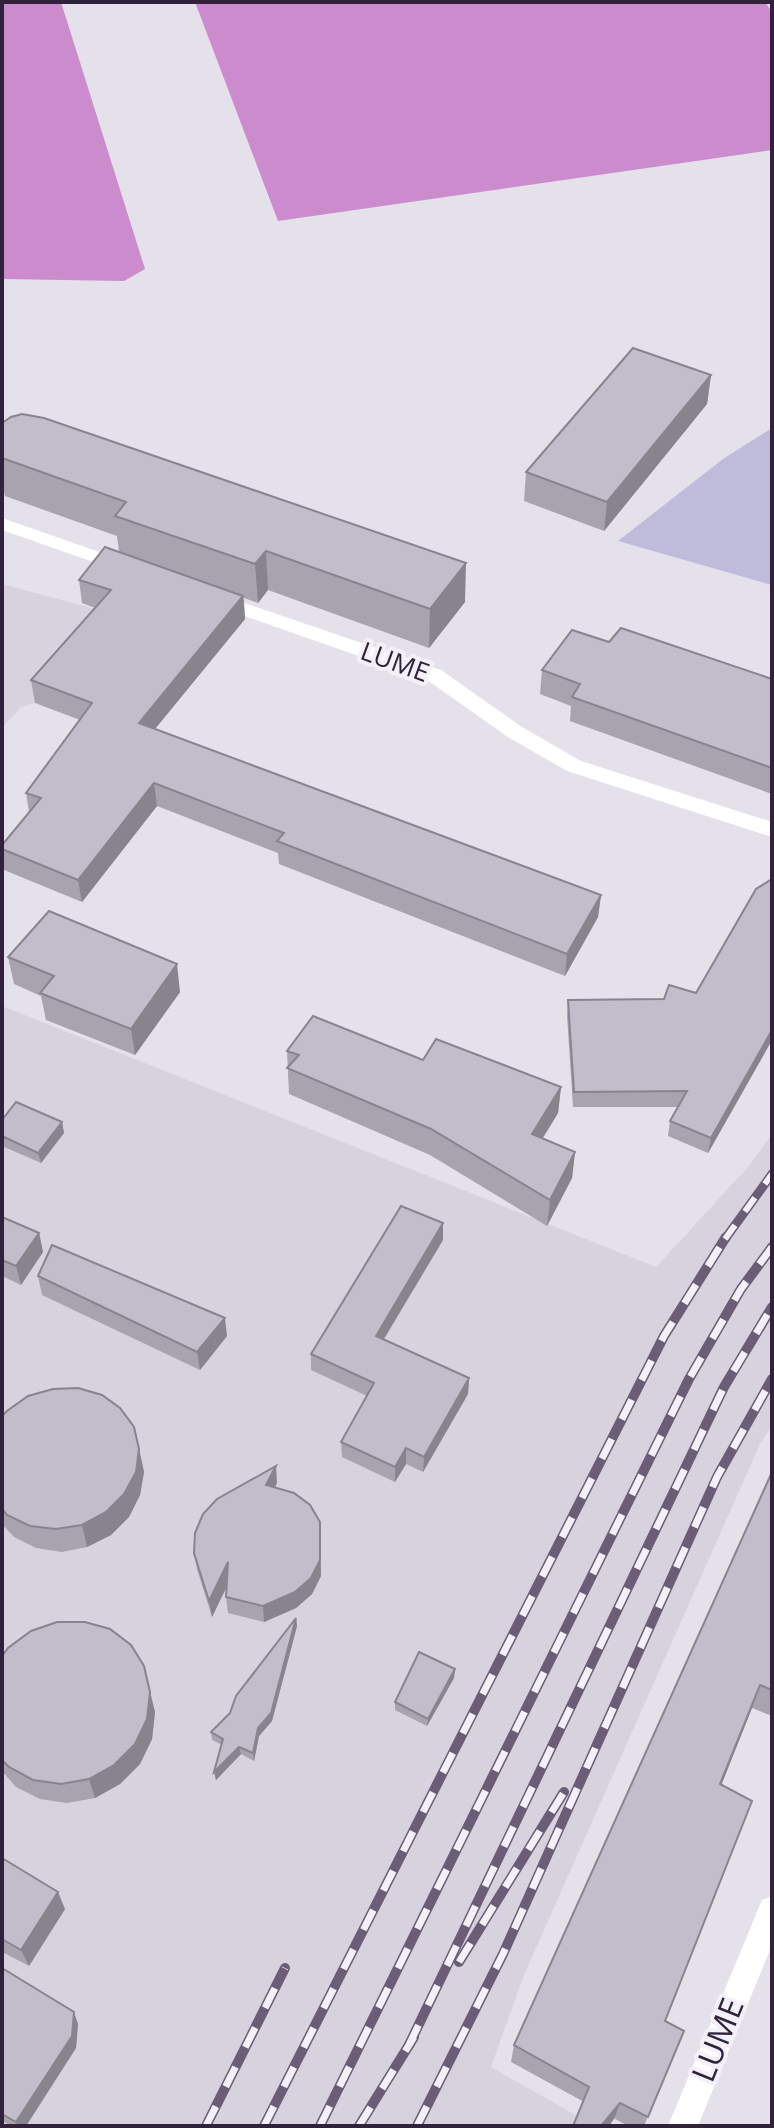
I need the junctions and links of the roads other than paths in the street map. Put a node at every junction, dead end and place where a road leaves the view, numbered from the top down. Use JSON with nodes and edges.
{"nodes":[{"id":1,"x":2,"y":524,"type":"edge"},
{"id":2,"x":136,"y":571,"type":"edge"},
{"id":3,"x":196,"y":592,"type":"edge"},
{"id":4,"x":772,"y":830,"type":"edge"},
{"id":5,"x":772,"y":1910,"type":"edge"},
{"id":6,"x":683,"y":2126,"type":"edge"}],
"edges":[{"from":1,"to":2,"type":"lane"},
{"from":3,"to":4,"type":"lane","name":"LUME"},
{"from":5,"to":6,"type":"lane","name":"LUME"}]}
